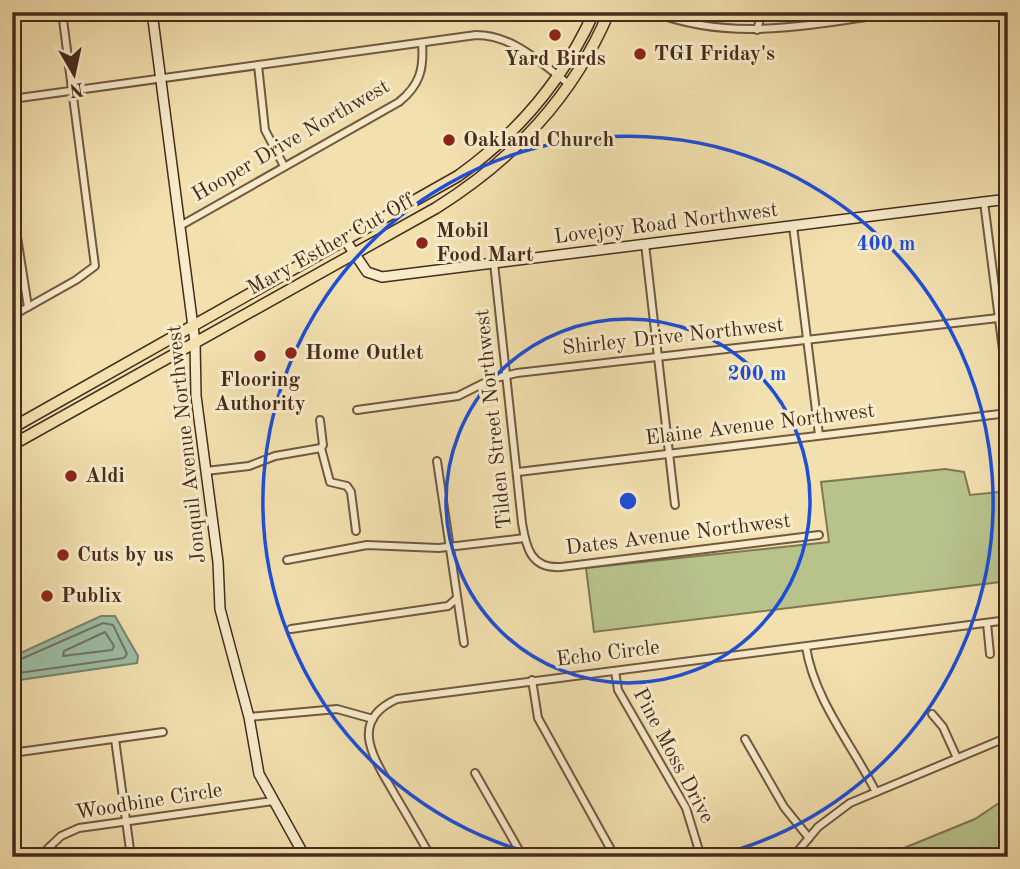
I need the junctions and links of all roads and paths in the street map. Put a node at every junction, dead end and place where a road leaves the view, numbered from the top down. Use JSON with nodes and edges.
{"nodes":[{"id":1,"x":62,"y":12,"type":"edge"},
{"id":2,"x":152,"y":12,"type":"edge"},
{"id":3,"x":594,"y":12,"type":"edge"},
{"id":4,"x":608,"y":12,"type":"edge"},
{"id":5,"x":653,"y":12,"type":"edge"},
{"id":6,"x":762,"y":12,"type":"edge"},
{"id":7,"x":902,"y":12,"type":"edge"},
{"id":8,"x":757,"y":30,"type":"junction"},
{"id":9,"x":422,"y":43,"type":"junction"},
{"id":10,"x":258,"y":65,"type":"junction"},
{"id":11,"x":559,"y":76,"type":"junction"},
{"id":12,"x":160,"y":79,"type":"junction"},
{"id":13,"x":570,"y":85,"type":"junction"},
{"id":14,"x":72,"y":91,"type":"junction"},
{"id":15,"x":12,"y":99,"type":"edge"},
{"id":16,"x":485,"y":156,"type":"junction"},
{"id":17,"x":284,"y":166,"type":"junction"},
{"id":18,"x":494,"y":167,"type":"junction"},
{"id":19,"x":1008,"y":199,"type":"edge"},
{"id":20,"x":984,"y":202,"type":"junction"},
{"id":21,"x":12,"y":205,"type":"edge"},
{"id":22,"x":180,"y":226,"type":"junction"},
{"id":23,"x":793,"y":226,"type":"junction"},
{"id":24,"x":346,"y":241,"type":"junction"},
{"id":25,"x":645,"y":244,"type":"junction"},
{"id":26,"x":354,"y":254,"type":"junction"},
{"id":27,"x":494,"y":263,"type":"junction"},
{"id":28,"x":29,"y":307,"type":"junction"},
{"id":29,"x":12,"y":316,"type":"edge"},
{"id":30,"x":998,"y":318,"type":"junction"},
{"id":31,"x":193,"y":327,"type":"junction"},
{"id":32,"x":808,"y":340,"type":"junction"},
{"id":33,"x":195,"y":342,"type":"junction"},
{"id":34,"x":657,"y":357,"type":"junction"},
{"id":35,"x":507,"y":375,"type":"junction"},
{"id":36,"x":1008,"y":389,"type":"edge"},
{"id":37,"x":357,"y":410,"type":"dead end"},
{"id":38,"x":1008,"y":413,"type":"edge"},
{"id":39,"x":37,"y":414,"type":"junction"},
{"id":40,"x":320,"y":420,"type":"dead end"},
{"id":41,"x":45,"y":427,"type":"junction"},
{"id":42,"x":12,"y":428,"type":"edge"},
{"id":43,"x":818,"y":435,"type":"junction"},
{"id":44,"x":12,"y":445,"type":"edge"},
{"id":45,"x":321,"y":448,"type":"junction"},
{"id":46,"x":668,"y":453,"type":"junction"},
{"id":47,"x":438,"y":461,"type":"dead end"},
{"id":48,"x":206,"y":471,"type":"junction"},
{"id":49,"x":517,"y":472,"type":"junction"},
{"id":50,"x":675,"y":505,"type":"dead end"},
{"id":51,"x":356,"y":531,"type":"dead end"},
{"id":52,"x":819,"y":535,"type":"dead end"},
{"id":53,"x":525,"y":538,"type":"junction"},
{"id":54,"x":452,"y":547,"type":"junction"},
{"id":55,"x":286,"y":560,"type":"dead end"},
{"id":56,"x":542,"y":566,"type":"joint"},
{"id":57,"x":456,"y":597,"type":"junction"},
{"id":58,"x":1008,"y":620,"type":"edge"},
{"id":59,"x":987,"y":623,"type":"junction"},
{"id":60,"x":291,"y":629,"type":"dead end"},
{"id":61,"x":464,"y":643,"type":"dead end"},
{"id":62,"x":806,"y":646,"type":"junction"},
{"id":63,"x":990,"y":654,"type":"dead end"},
{"id":64,"x":615,"y":671,"type":"junction"},
{"id":65,"x":532,"y":680,"type":"junction"},
{"id":66,"x":932,"y":714,"type":"dead end"},
{"id":67,"x":249,"y":717,"type":"junction"},
{"id":68,"x":373,"y":719,"type":"junction"},
{"id":69,"x":163,"y":732,"type":"dead end"},
{"id":70,"x":1008,"y":737,"type":"edge"},
{"id":71,"x":744,"y":738,"type":"dead end"},
{"id":72,"x":115,"y":739,"type":"junction"},
{"id":73,"x":12,"y":753,"type":"edge"},
{"id":74,"x":957,"y":758,"type":"junction"},
{"id":75,"x":475,"y":773,"type":"dead end"},
{"id":76,"x":876,"y":792,"type":"junction"},
{"id":77,"x":272,"y":801,"type":"junction"},
{"id":78,"x":126,"y":821,"type":"junction"},
{"id":79,"x":809,"y":838,"type":"junction"},
{"id":80,"x":39,"y":857,"type":"edge"},
{"id":81,"x":131,"y":857,"type":"edge"},
{"id":82,"x":304,"y":857,"type":"edge"},
{"id":83,"x":430,"y":857,"type":"edge"},
{"id":84,"x":523,"y":857,"type":"edge"},
{"id":85,"x":615,"y":857,"type":"edge"},
{"id":86,"x":701,"y":857,"type":"edge"},
{"id":87,"x":793,"y":857,"type":"edge"}],
"edges":[{"from":1,"to":14,"type":"street"},
{"from":2,"to":12,"type":"street","name":"Jonquil Avenue Northwest"},
{"from":3,"to":11,"type":"main road","name":"Mary Esther Cut Off"},
{"from":4,"to":13,"type":"main road","name":"Mary Esther Cut Off"},
{"from":5,"to":8,"type":"street"},
{"from":6,"to":8,"type":"street"},
{"from":7,"to":8,"type":"street"},
{"from":9,"to":10,"type":"street"},
{"from":9,"to":11,"type":"street"},
{"from":9,"to":17,"type":"street","name":"Hooper Drive Northwest"},
{"from":10,"to":12,"type":"street"},
{"from":10,"to":17,"type":"street"},
{"from":11,"to":13,"type":"street"},
{"from":11,"to":16,"type":"main road","name":"Mary Esther Cut Off"},
{"from":12,"to":14,"type":"street"},
{"from":12,"to":22,"type":"street","name":"Jonquil Avenue Northwest"},
{"from":13,"to":18,"type":"main road","name":"Mary Esther Cut Off"},
{"from":14,"to":15,"type":"street"},
{"from":14,"to":28,"type":"street"},
{"from":16,"to":18,"type":"main road"},
{"from":16,"to":24,"type":"main road","name":"Mary Esther Cut Off"},
{"from":17,"to":22,"type":"street","name":"Hooper Drive Northwest"},
{"from":18,"to":26,"type":"main road","name":"Mary Esther Cut Off"},
{"from":19,"to":20,"type":"street","name":"Lovejoy Road Northwest"},
{"from":20,"to":23,"type":"street","name":"Lovejoy Road Northwest"},
{"from":20,"to":30,"type":"street"},
{"from":21,"to":28,"type":"street"},
{"from":22,"to":31,"type":"street","name":"Jonquil Avenue Northwest"},
{"from":23,"to":25,"type":"street","name":"Lovejoy Road Northwest"},
{"from":23,"to":32,"type":"street"},
{"from":24,"to":26,"type":"street","name":"Lovejoy Road Northwest"},
{"from":24,"to":31,"type":"main road","name":"Mary Esther Cut Off"},
{"from":25,"to":27,"type":"street","name":"Lovejoy Road Northwest"},
{"from":25,"to":34,"type":"street"},
{"from":26,"to":27,"type":"street","name":"Lovejoy Road Northwest"},
{"from":26,"to":33,"type":"main road","name":"Mary Esther Cut Off"},
{"from":27,"to":35,"type":"street","name":"Tilden Street Northwest"},
{"from":28,"to":29,"type":"street"},
{"from":30,"to":32,"type":"street","name":"Shirley Drive Northwest"},
{"from":30,"to":36,"type":"street"},
{"from":31,"to":33,"type":"street","name":"Jonquil Avenue Northwest"},
{"from":31,"to":39,"type":"main road","name":"Mary Esther Cut Off"},
{"from":32,"to":34,"type":"street","name":"Shirley Drive Northwest"},
{"from":32,"to":43,"type":"street"},
{"from":33,"to":41,"type":"main road","name":"Mary Esther Cut Off"},
{"from":33,"to":48,"type":"street","name":"Jonquil Avenue Northwest"},
{"from":34,"to":35,"type":"street","name":"Shirley Drive Northwest"},
{"from":34,"to":46,"type":"street"},
{"from":35,"to":37,"type":"street","name":"Shirley Drive Northwest"},
{"from":35,"to":49,"type":"street","name":"Tilden Street Northwest"},
{"from":38,"to":43,"type":"street","name":"Elaine Avenue Northwest"},
{"from":39,"to":41,"type":"main road"},
{"from":39,"to":42,"type":"main road","name":"Mary Esther Cut Off"},
{"from":40,"to":45,"type":"street"},
{"from":41,"to":44,"type":"main road","name":"Mary Esther Cut Off"},
{"from":43,"to":46,"type":"street","name":"Elaine Avenue Northwest"},
{"from":45,"to":48,"type":"street"},
{"from":45,"to":51,"type":"street"},
{"from":46,"to":49,"type":"street","name":"Elaine Avenue Northwest"},
{"from":46,"to":50,"type":"street"},
{"from":47,"to":54,"type":"street"},
{"from":48,"to":67,"type":"street","name":"Jonquil Avenue Northwest"},
{"from":49,"to":53,"type":"street","name":"Tilden Street Northwest"},
{"from":52,"to":56,"type":"street","name":"Dates Avenue Northwest"},
{"from":53,"to":54,"type":"street"},
{"from":53,"to":56,"type":"street","name":"Tilden Street Northwest"},
{"from":54,"to":55,"type":"street"},
{"from":54,"to":57,"type":"street"},
{"from":57,"to":60,"type":"street"},
{"from":57,"to":61,"type":"street"},
{"from":58,"to":59,"type":"street","name":"Echo Circle"},
{"from":59,"to":62,"type":"street","name":"Echo Circle"},
{"from":59,"to":63,"type":"street"},
{"from":62,"to":64,"type":"street","name":"Echo Circle"},
{"from":62,"to":76,"type":"street"},
{"from":64,"to":65,"type":"street","name":"Echo Circle"},
{"from":64,"to":86,"type":"street","name":"Pine Moss Drive"},
{"from":65,"to":68,"type":"street","name":"Echo Circle"},
{"from":65,"to":85,"type":"street"},
{"from":66,"to":74,"type":"street"},
{"from":67,"to":68,"type":"street"},
{"from":67,"to":77,"type":"street","name":"Jonquil Avenue Northwest"},
{"from":68,"to":83,"type":"street"},
{"from":69,"to":72,"type":"street"},
{"from":70,"to":74,"type":"street"},
{"from":71,"to":79,"type":"street"},
{"from":72,"to":73,"type":"street"},
{"from":72,"to":78,"type":"street"},
{"from":74,"to":76,"type":"street"},
{"from":75,"to":84,"type":"street"},
{"from":76,"to":79,"type":"street"},
{"from":77,"to":78,"type":"street","name":"Woodbine Circle"},
{"from":77,"to":82,"type":"street","name":"Jonquil Avenue Northwest"},
{"from":78,"to":80,"type":"street","name":"Woodbine Circle"},
{"from":78,"to":81,"type":"street"},
{"from":79,"to":87,"type":"street"}]}
